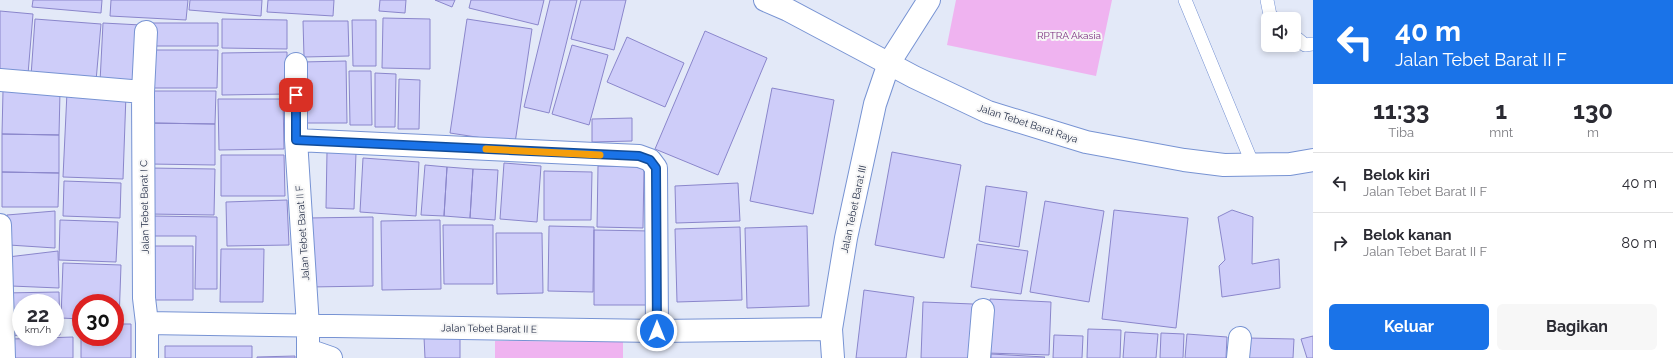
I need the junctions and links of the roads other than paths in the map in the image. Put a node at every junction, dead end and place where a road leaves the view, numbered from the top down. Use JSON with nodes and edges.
{"nodes":[{"id":1,"x":765,"y":0,"type":"edge"},
{"id":2,"x":928,"y":0,"type":"edge"},
{"id":3,"x":1185,"y":0,"type":"edge"},
{"id":4,"x":1268,"y":0,"type":"edge"},
{"id":5,"x":1270,"y":12,"type":"edge"},
{"id":6,"x":146,"y":32,"type":"dead end"},
{"id":7,"x":1301,"y":42,"type":"edge"},
{"id":8,"x":1313,"y":44,"type":"edge"},
{"id":9,"x":889,"y":63,"type":"junction"},
{"id":10,"x":296,"y":64,"type":"dead end"},
{"id":11,"x":0,"y":80,"type":"edge"},
{"id":12,"x":143,"y":92,"type":"junction"},
{"id":13,"x":296,"y":140,"type":"junction"},
{"id":14,"x":1313,"y":160,"type":"edge"},
{"id":15,"x":1253,"y":165,"type":"junction"},
{"id":16,"x":0,"y":225,"type":"edge"},
{"id":17,"x":983,"y":310,"type":"dead end"},
{"id":18,"x":147,"y":323,"type":"junction"},
{"id":19,"x":308,"y":326,"type":"junction"},
{"id":20,"x":831,"y":329,"type":"junction"},
{"id":21,"x":657,"y":331,"type":"junction"},
{"id":22,"x":308,"y":354,"type":"edge"},
{"id":23,"x":2,"y":355,"type":"edge"},
{"id":24,"x":147,"y":358,"type":"edge"},
{"id":25,"x":331,"y":358,"type":"edge"},
{"id":26,"x":833,"y":358,"type":"edge"},
{"id":27,"x":980,"y":358,"type":"edge"}],
"edges":[{"from":1,"to":9,"type":"street","name":"Jalan Tebet Barat Raya"},
{"from":2,"to":9,"type":"street","name":"Jalan Tebet Barat III"},
{"from":3,"to":15,"type":"lane"},
{"from":4,"to":5,"type":"lane"},
{"from":6,"to":12,"type":"street","name":"Jalan Tebet Barat I C"},
{"from":7,"to":8,"type":"lane"},
{"from":9,"to":15,"type":"street","name":"Jalan Tebet Barat Raya"},
{"from":9,"to":20,"type":"street","name":"Jalan Tebet Barat III"},
{"from":10,"to":13,"type":"street","name":"Jalan Tebet Barat II F"},
{"from":11,"to":12,"type":"street"},
{"from":12,"to":18,"type":"street","name":"Jalan Tebet Barat I C"},
{"from":13,"to":19,"type":"street","name":"Jalan Tebet Barat II F"},
{"from":13,"to":21,"type":"street"},
{"from":14,"to":15,"type":"street","name":"Jalan Tebet Barat Raya"},
{"from":16,"to":23,"type":"street"},
{"from":17,"to":27,"type":"street"},
{"from":18,"to":19,"type":"street","name":"Jalan Tebet Barat II E"},
{"from":18,"to":24,"type":"street","name":"Jalan Tebet Barat I C"},
{"from":19,"to":21,"type":"street","name":"Jalan Tebet Barat II E"},
{"from":19,"to":22,"type":"street","name":"Jalan Tebet Barat II F"},
{"from":20,"to":21,"type":"street","name":"Jalan Tebet Barat II E"},
{"from":20,"to":26,"type":"street","name":"Jalan Tebet Barat III"},
{"from":22,"to":25,"type":"street"}]}
